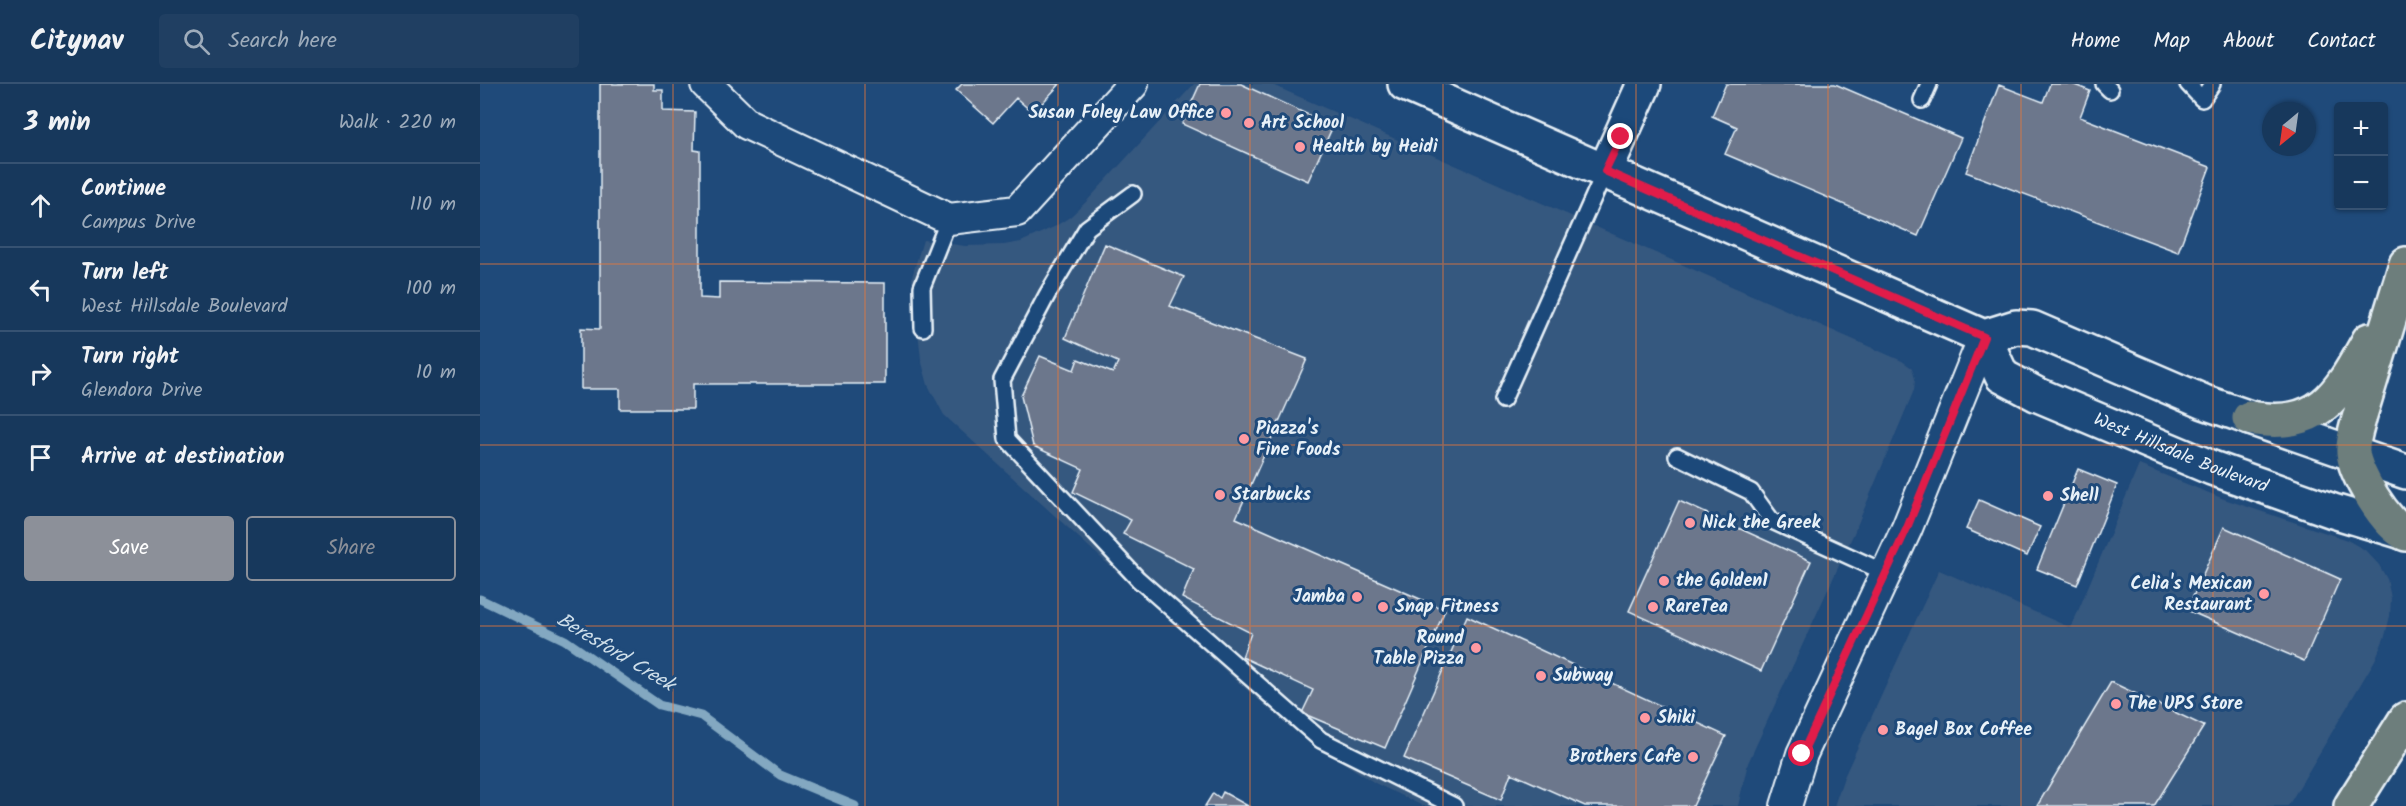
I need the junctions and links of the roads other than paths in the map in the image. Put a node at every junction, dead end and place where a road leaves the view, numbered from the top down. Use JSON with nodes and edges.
{"nodes":[{"id":1,"x":706,"y":84,"type":"edge"},
{"id":2,"x":1133,"y":84,"type":"edge"},
{"id":3,"x":1405,"y":84,"type":"edge"},
{"id":4,"x":1644,"y":84,"type":"edge"},
{"id":5,"x":1929,"y":84,"type":"edge"},
{"id":6,"x":2188,"y":84,"type":"edge"},
{"id":7,"x":2212,"y":84,"type":"edge"},
{"id":8,"x":1922,"y":99,"type":"dead end"},
{"id":9,"x":1605,"y":171,"type":"junction"},
{"id":10,"x":1133,"y":194,"type":"dead end"},
{"id":11,"x":949,"y":219,"type":"junction"},
{"id":12,"x":2406,"y":264,"type":"edge"},
{"id":13,"x":2396,"y":295,"type":"junction"},
{"id":14,"x":923,"y":328,"type":"dead end"},
{"id":15,"x":1984,"y":337,"type":"junction"},
{"id":16,"x":1503,"y":400,"type":"dead end"},
{"id":17,"x":2249,"y":418,"type":"junction"},
{"id":18,"x":2353,"y":454,"type":"junction"},
{"id":19,"x":1677,"y":456,"type":"dead end"},
{"id":20,"x":2406,"y":472,"type":"edge"},
{"id":21,"x":2405,"y":533,"type":"edge"},
{"id":22,"x":1886,"y":573,"type":"junction"},
{"id":23,"x":2406,"y":719,"type":"edge"},
{"id":24,"x":1454,"y":806,"type":"edge"},
{"id":25,"x":1786,"y":806,"type":"edge"},
{"id":26,"x":2351,"y":806,"type":"edge"}],
"edges":[{"from":1,"to":11,"type":"street"},
{"from":2,"to":11,"type":"street"},
{"from":3,"to":9,"type":"main road"},
{"from":4,"to":9,"type":"main road"},
{"from":5,"to":8,"type":"lane"},
{"from":6,"to":7,"type":"lane"},
{"from":9,"to":15,"type":"main road"},
{"from":9,"to":16,"type":"lane"},
{"from":10,"to":24,"type":"lane"},
{"from":11,"to":14,"type":"lane"},
{"from":12,"to":13,"type":"highway"},
{"from":13,"to":17,"type":"highway"},
{"from":13,"to":18,"type":"highway"},
{"from":15,"to":17,"type":"main road"},
{"from":15,"to":21,"type":"main road","name":"West Hillsdale Boulevard"},
{"from":15,"to":22,"type":"street"},
{"from":17,"to":18,"type":"main road"},
{"from":18,"to":20,"type":"main road"},
{"from":18,"to":21,"type":"highway"},
{"from":19,"to":22,"type":"lane"},
{"from":22,"to":25,"type":"street"},
{"from":23,"to":26,"type":"highway"}]}
